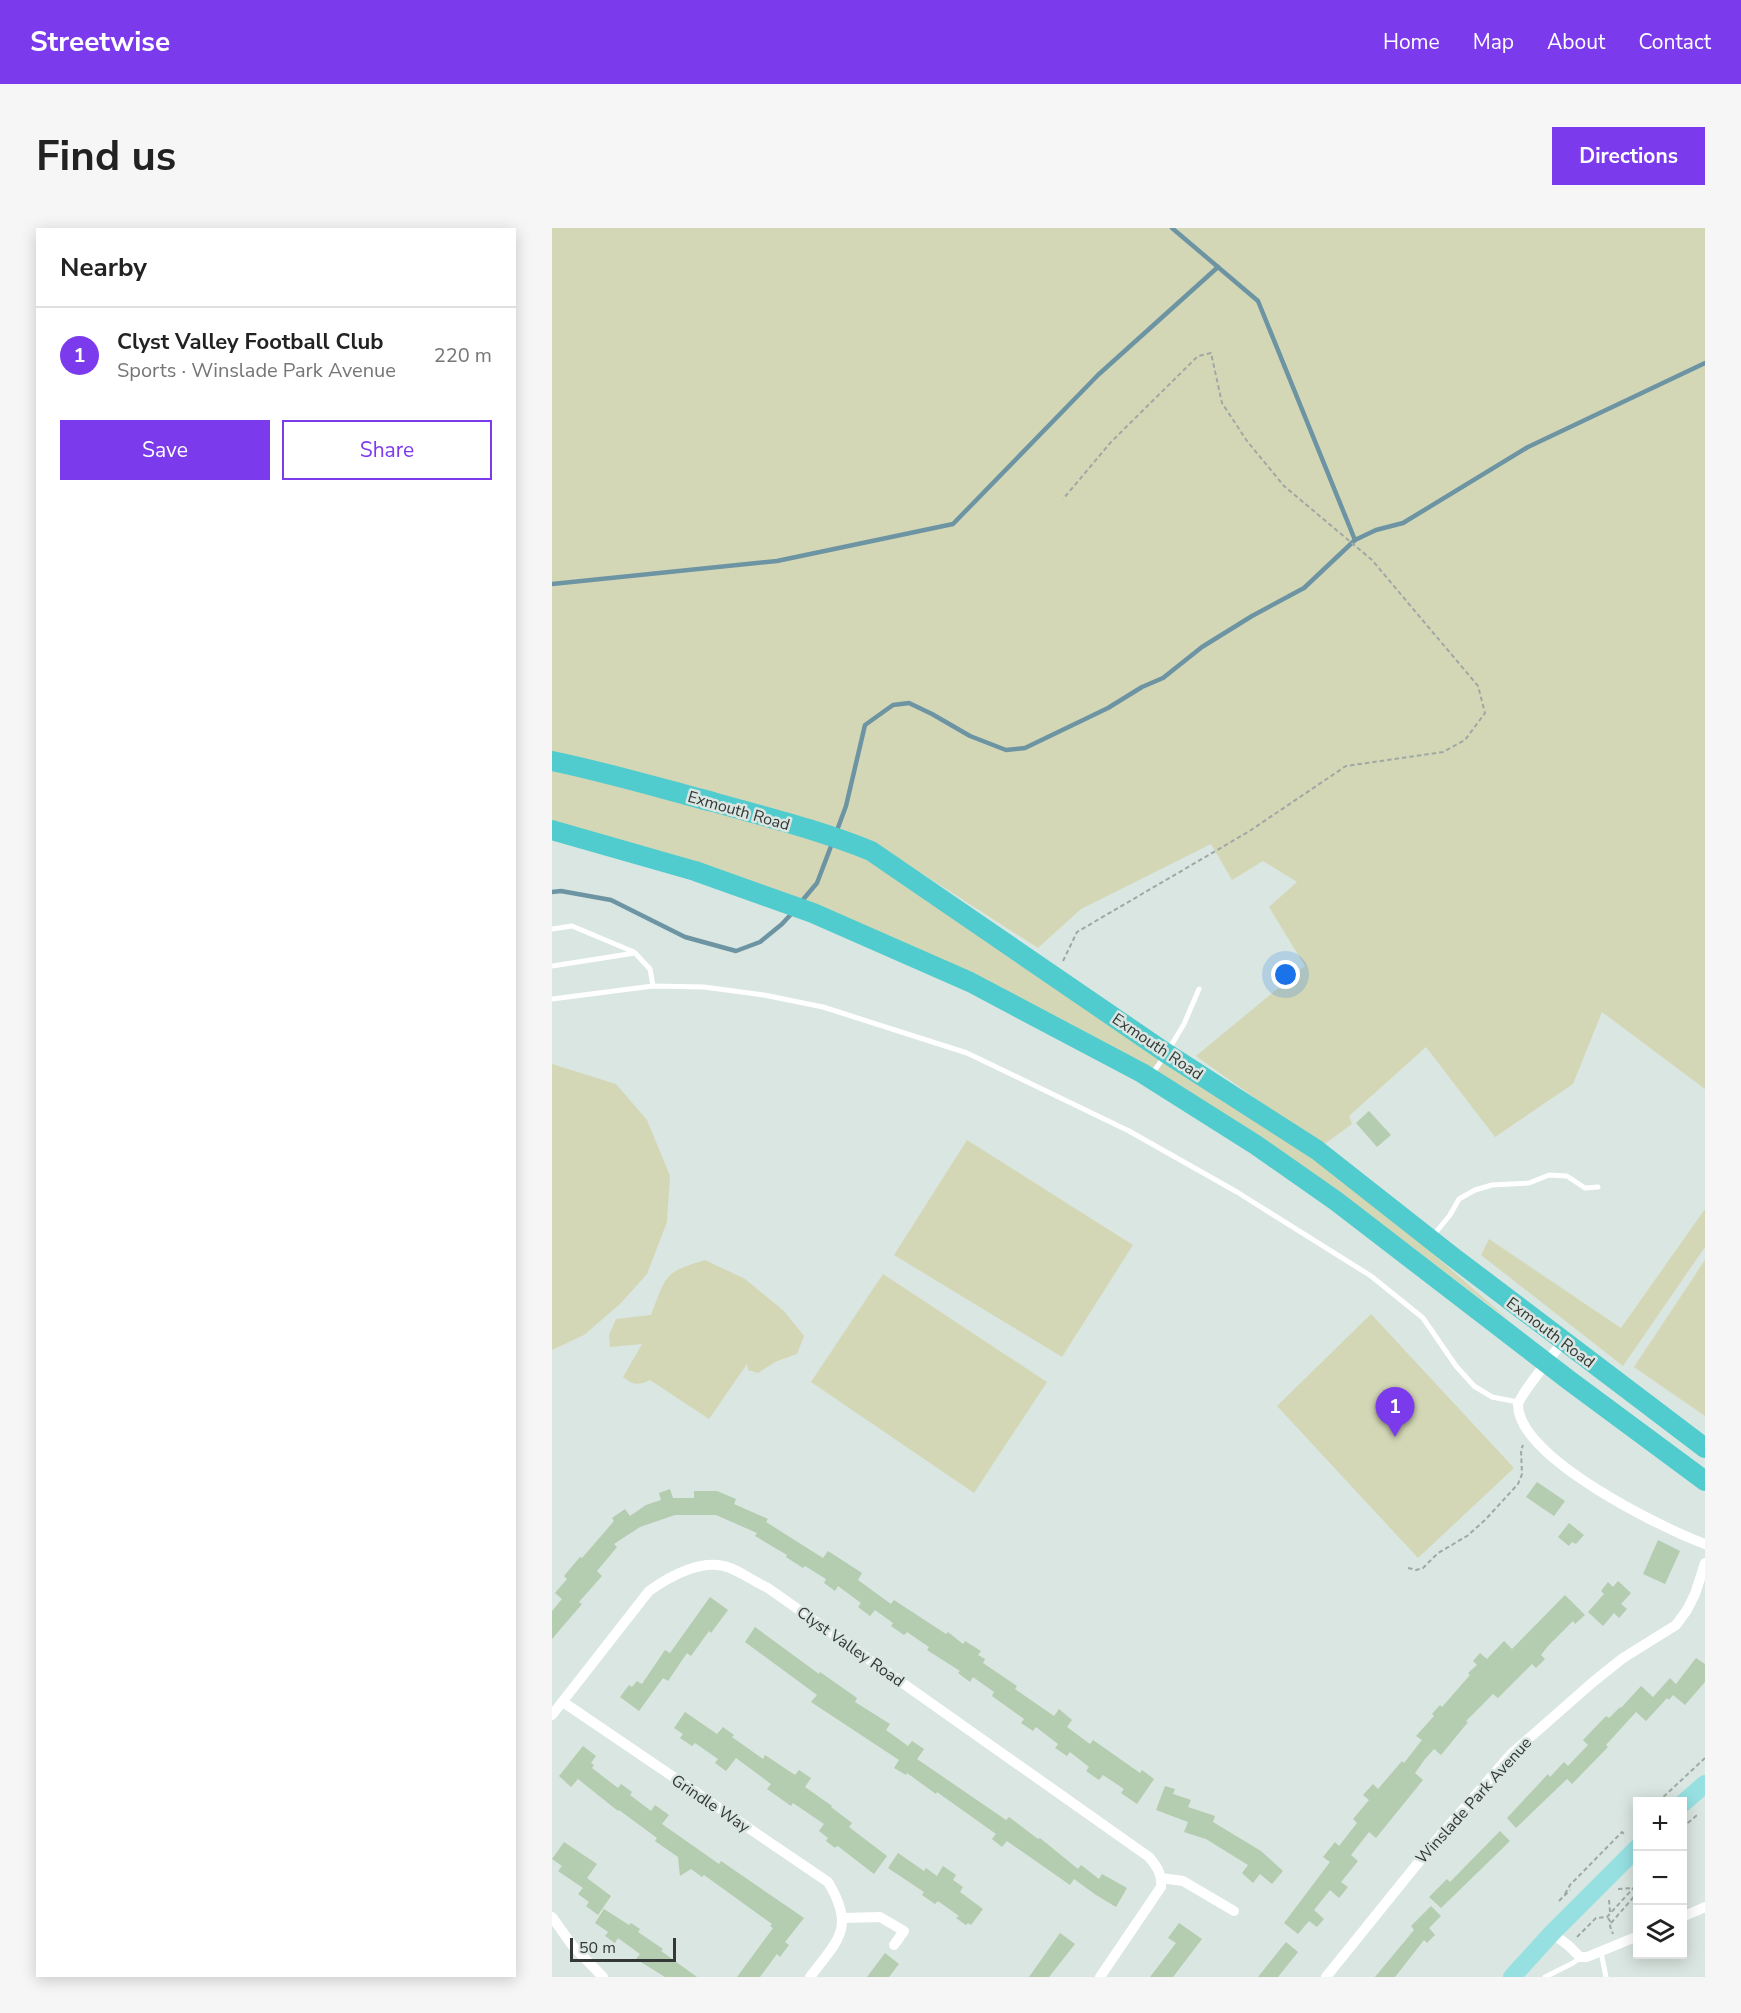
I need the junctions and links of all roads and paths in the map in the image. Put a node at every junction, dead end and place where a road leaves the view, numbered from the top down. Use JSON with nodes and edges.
{"nodes":[{"id":1,"x":1063,"y":500,"type":"dead end"},
{"id":2,"x":552,"y":761,"type":"edge"},
{"id":3,"x":552,"y":830,"type":"edge"},
{"id":4,"x":552,"y":929,"type":"edge"},
{"id":5,"x":635,"y":953,"type":"junction"},
{"id":6,"x":552,"y":966,"type":"edge"},
{"id":7,"x":1055,"y":977,"type":"junction"},
{"id":8,"x":653,"y":986,"type":"junction"},
{"id":9,"x":1199,"y":989,"type":"dead end"},
{"id":10,"x":552,"y":999,"type":"edge"},
{"id":11,"x":1166,"y":1053,"type":"junction"},
{"id":12,"x":1149,"y":1077,"type":"junction"},
{"id":13,"x":1598,"y":1187,"type":"dead end"},
{"id":14,"x":1430,"y":1239,"type":"junction"},
{"id":15,"x":1563,"y":1341,"type":"junction"},
{"id":16,"x":1548,"y":1364,"type":"junction"},
{"id":17,"x":1518,"y":1402,"type":"junction"},
{"id":18,"x":1529,"y":1432,"type":"junction"},
{"id":19,"x":1705,"y":1448,"type":"edge"},
{"id":20,"x":1705,"y":1481,"type":"edge"},
{"id":21,"x":1705,"y":1544,"type":"edge"},
{"id":22,"x":1705,"y":1563,"type":"edge"},
{"id":23,"x":1408,"y":1568,"type":"dead end"},
{"id":24,"x":563,"y":1702,"type":"junction"},
{"id":25,"x":552,"y":1715,"type":"edge"},
{"id":26,"x":1705,"y":1758,"type":"edge"},
{"id":27,"x":1705,"y":1784,"type":"edge"},
{"id":28,"x":1663,"y":1797,"type":"edge"},
{"id":29,"x":1690,"y":1809,"type":"edge"},
{"id":30,"x":1622,"y":1832,"type":"dead end"},
{"id":31,"x":1635,"y":1851,"type":"edge"},
{"id":32,"x":1161,"y":1878,"type":"junction"},
{"id":33,"x":1633,"y":1888,"type":"joint"},
{"id":34,"x":1616,"y":1890,"type":"dead end"},
{"id":35,"x":1563,"y":1896,"type":"dead end"},
{"id":36,"x":1609,"y":1897,"type":"dead end"},
{"id":37,"x":1633,"y":1898,"type":"edge"},
{"id":38,"x":1705,"y":1907,"type":"edge"},
{"id":39,"x":1234,"y":1911,"type":"dead end"},
{"id":40,"x":1687,"y":1915,"type":"edge"},
{"id":41,"x":1609,"y":1916,"type":"junction"},
{"id":42,"x":552,"y":1917,"type":"edge"},
{"id":43,"x":843,"y":1918,"type":"junction"},
{"id":44,"x":1611,"y":1923,"type":"junction"},
{"id":45,"x":1552,"y":1933,"type":"junction"},
{"id":46,"x":1633,"y":1938,"type":"edge"},
{"id":47,"x":894,"y":1945,"type":"dead end"},
{"id":48,"x":1569,"y":1946,"type":"junction"},
{"id":49,"x":1617,"y":1946,"type":"junction"},
{"id":50,"x":1600,"y":1952,"type":"junction"},
{"id":51,"x":1580,"y":1957,"type":"junction"},
{"id":52,"x":603,"y":1977,"type":"edge"},
{"id":53,"x":810,"y":1977,"type":"edge"},
{"id":54,"x":1100,"y":1977,"type":"edge"},
{"id":55,"x":1326,"y":1977,"type":"edge"},
{"id":56,"x":1512,"y":1977,"type":"edge"},
{"id":57,"x":1545,"y":1977,"type":"edge"},
{"id":58,"x":1606,"y":1977,"type":"edge"}],
"edges":[{"from":1,"to":7,"type":"path"},
{"from":2,"to":7,"type":"highway","name":"Exmouth Road"},
{"from":3,"to":12,"type":"highway","name":"Exmouth Road"},
{"from":4,"to":5,"type":"lane"},
{"from":5,"to":6,"type":"lane"},
{"from":5,"to":8,"type":"lane"},
{"from":7,"to":11,"type":"highway","name":"Exmouth Road"},
{"from":8,"to":10,"type":"lane"},
{"from":8,"to":17,"type":"lane"},
{"from":9,"to":11,"type":"lane"},
{"from":11,"to":12,"type":"lane"},
{"from":11,"to":14,"type":"highway","name":"Exmouth Road"},
{"from":12,"to":16,"type":"highway","name":"Exmouth Road"},
{"from":13,"to":14,"type":"lane"},
{"from":14,"to":15,"type":"highway","name":"Exmouth Road"},
{"from":15,"to":16,"type":"street"},
{"from":15,"to":19,"type":"highway","name":"Exmouth Road"},
{"from":16,"to":17,"type":"street"},
{"from":16,"to":20,"type":"highway","name":"Exmouth Road"},
{"from":17,"to":18,"type":"street"},
{"from":18,"to":21,"type":"street"},
{"from":18,"to":23,"type":"path"},
{"from":22,"to":55,"type":"street","name":"Winslade Park Avenue"},
{"from":24,"to":25,"type":"street","name":"Clyst Valley Road"},
{"from":24,"to":32,"type":"street","name":"Clyst Valley Road"},
{"from":24,"to":43,"type":"street","name":"Grindle Way"},
{"from":26,"to":28,"type":"path"},
{"from":27,"to":29,"type":"main road"},
{"from":30,"to":35,"type":"path"},
{"from":31,"to":45,"type":"main road"},
{"from":32,"to":39,"type":"street"},
{"from":32,"to":54,"type":"street"},
{"from":33,"to":34,"type":"path"},
{"from":33,"to":41,"type":"path"},
{"from":36,"to":41,"type":"path"},
{"from":37,"to":44,"type":"path"},
{"from":38,"to":40,"type":"street"},
{"from":41,"to":44,"type":"path"},
{"from":41,"to":48,"type":"path"},
{"from":42,"to":52,"type":"street"},
{"from":43,"to":47,"type":"street"},
{"from":43,"to":53,"type":"street"},
{"from":44,"to":49,"type":"path"},
{"from":45,"to":48,"type":"street"},
{"from":45,"to":56,"type":"main road"},
{"from":46,"to":49,"type":"street"},
{"from":48,"to":51,"type":"street"},
{"from":49,"to":50,"type":"street"},
{"from":50,"to":51,"type":"street"},
{"from":50,"to":58,"type":"lane"},
{"from":51,"to":57,"type":"lane"}]}
